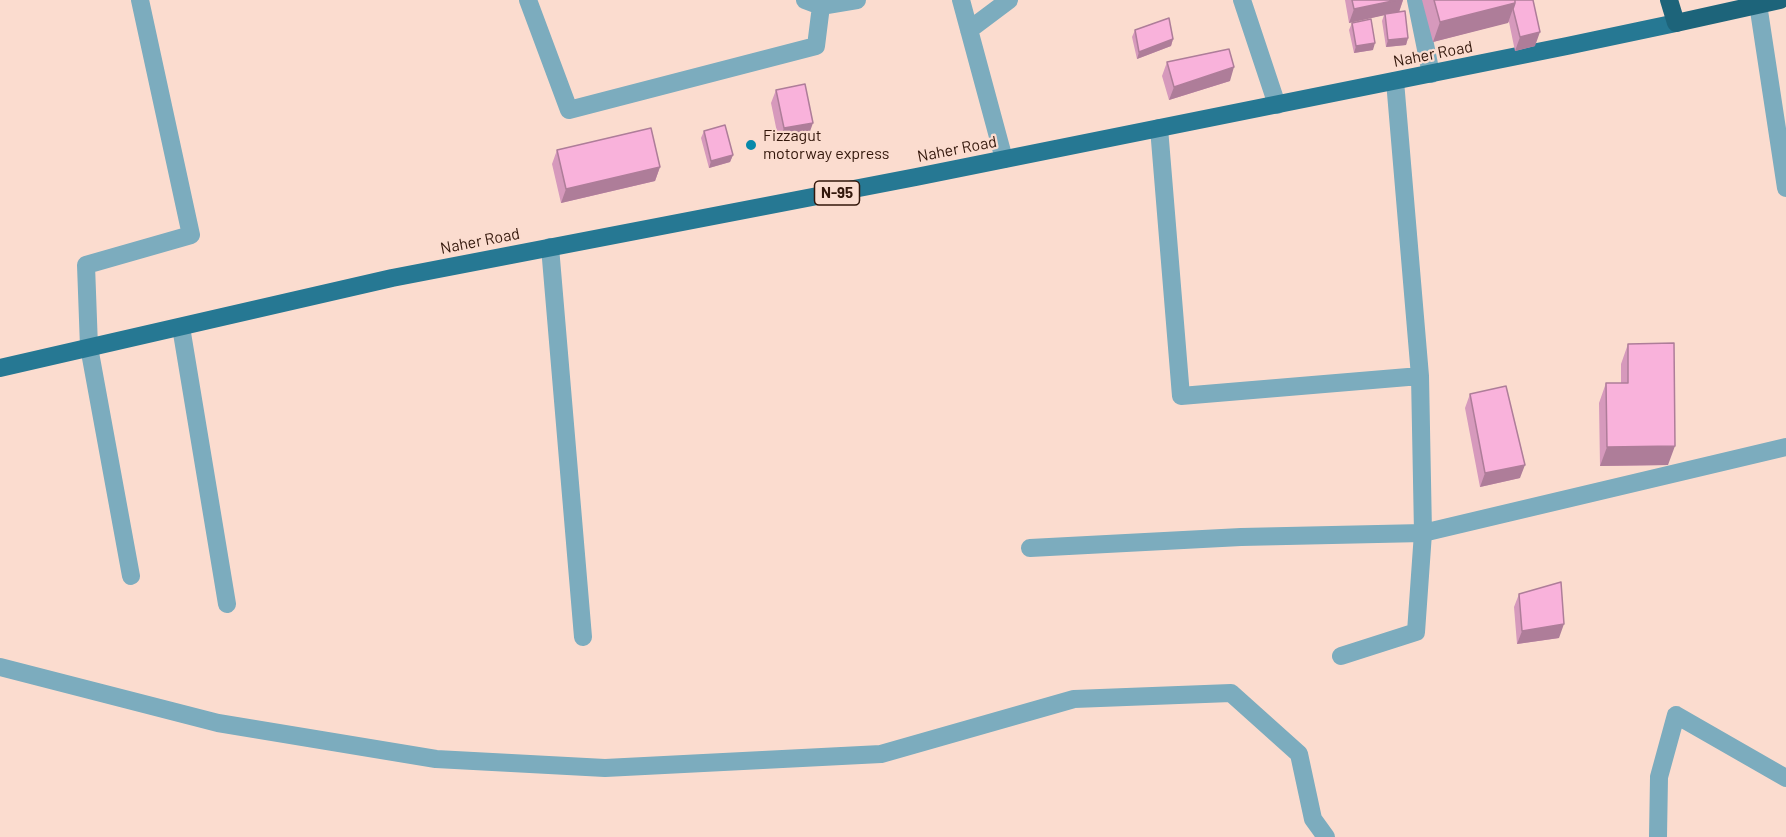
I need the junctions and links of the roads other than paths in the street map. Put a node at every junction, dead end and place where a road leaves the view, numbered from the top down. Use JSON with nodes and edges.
{"nodes":[{"id":1,"x":140,"y":0,"type":"edge"},
{"id":2,"x":528,"y":0,"type":"edge"},
{"id":3,"x":857,"y":0,"type":"edge"},
{"id":4,"x":961,"y":0,"type":"edge"},
{"id":5,"x":1009,"y":0,"type":"edge"},
{"id":6,"x":1242,"y":0,"type":"edge"},
{"id":7,"x":1416,"y":0,"type":"edge"},
{"id":8,"x":1669,"y":0,"type":"edge"},
{"id":9,"x":1779,"y":0,"type":"edge"},
{"id":10,"x":813,"y":3,"type":"edge"},
{"id":11,"x":1758,"y":4,"type":"junction"},
{"id":12,"x":1676,"y":23,"type":"junction"},
{"id":13,"x":969,"y":30,"type":"junction"},
{"id":14,"x":1431,"y":74,"type":"junction"},
{"id":15,"x":1395,"y":81,"type":"junction"},
{"id":16,"x":1277,"y":105,"type":"junction"},
{"id":17,"x":1159,"y":128,"type":"junction"},
{"id":18,"x":1004,"y":159,"type":"junction"},
{"id":19,"x":1786,"y":188,"type":"edge"},
{"id":20,"x":550,"y":248,"type":"junction"},
{"id":21,"x":180,"y":327,"type":"junction"},
{"id":22,"x":89,"y":347,"type":"junction"},
{"id":23,"x":0,"y":368,"type":"edge"},
{"id":24,"x":1420,"y":376,"type":"junction"},
{"id":25,"x":1786,"y":447,"type":"edge"},
{"id":26,"x":1423,"y":533,"type":"junction"},
{"id":27,"x":1030,"y":548,"type":"dead end"},
{"id":28,"x":131,"y":576,"type":"dead end"},
{"id":29,"x":227,"y":603,"type":"dead end"},
{"id":30,"x":583,"y":637,"type":"dead end"},
{"id":31,"x":1341,"y":656,"type":"dead end"},
{"id":32,"x":0,"y":667,"type":"edge"},
{"id":33,"x":1786,"y":778,"type":"edge"},
{"id":34,"x":1326,"y":837,"type":"edge"},
{"id":35,"x":1658,"y":837,"type":"edge"}],
"edges":[{"from":1,"to":22,"type":"street"},
{"from":2,"to":10,"type":"street"},
{"from":3,"to":10,"type":"street"},
{"from":4,"to":13,"type":"street"},
{"from":5,"to":13,"type":"street"},
{"from":6,"to":16,"type":"street"},
{"from":7,"to":14,"type":"street"},
{"from":8,"to":12,"type":"highway"},
{"from":9,"to":11,"type":"highway","name":"Naher Road","number":"N-95"},
{"from":11,"to":12,"type":"highway","name":"Naher Road","number":"N-95"},
{"from":11,"to":19,"type":"street"},
{"from":12,"to":14,"type":"main road","name":"Naher Road","number":"N-95"},
{"from":13,"to":18,"type":"street"},
{"from":14,"to":15,"type":"main road","name":"Naher Road","number":"N-95"},
{"from":15,"to":16,"type":"main road","name":"Naher Road","number":"N-95"},
{"from":15,"to":24,"type":"street"},
{"from":16,"to":17,"type":"main road","name":"Naher Road","number":"N-95"},
{"from":17,"to":18,"type":"main road","name":"Naher Road","number":"N-95"},
{"from":17,"to":24,"type":"street"},
{"from":18,"to":20,"type":"main road","name":"Naher Road","number":"N-95"},
{"from":20,"to":21,"type":"main road","name":"Naher Road","number":"N-95"},
{"from":20,"to":30,"type":"street"},
{"from":21,"to":22,"type":"main road","name":"Naher Road","number":"N-95"},
{"from":21,"to":29,"type":"street"},
{"from":22,"to":23,"type":"main road","name":"Naher Road","number":"N-95"},
{"from":22,"to":28,"type":"street"},
{"from":24,"to":26,"type":"street"},
{"from":25,"to":26,"type":"street"},
{"from":26,"to":27,"type":"street"},
{"from":26,"to":31,"type":"street"},
{"from":32,"to":34,"type":"street"},
{"from":33,"to":35,"type":"street"}]}
